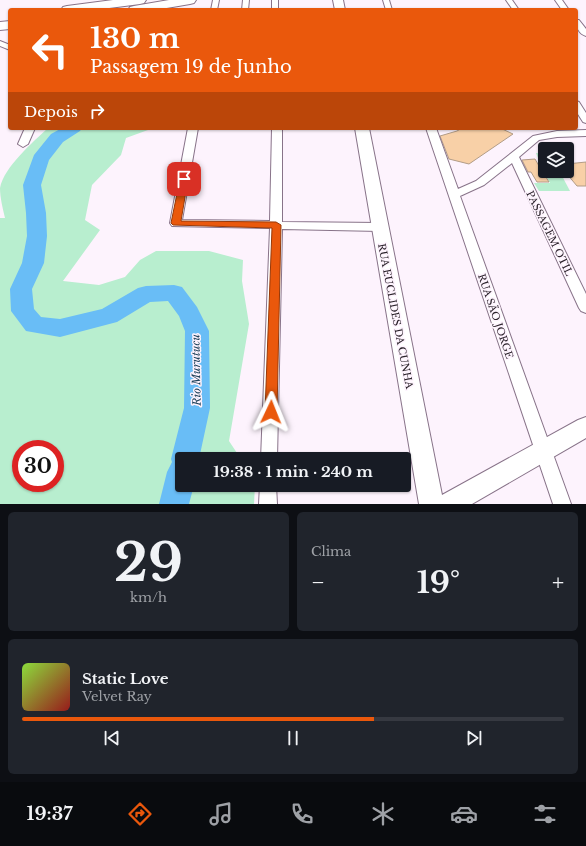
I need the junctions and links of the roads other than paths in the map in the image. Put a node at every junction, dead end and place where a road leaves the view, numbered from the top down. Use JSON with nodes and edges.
{"nodes":[{"id":1,"x":140,"y":0,"type":"edge"},
{"id":2,"x":190,"y":0,"type":"edge"},
{"id":3,"x":558,"y":0,"type":"edge"},
{"id":4,"x":82,"y":8,"type":"edge"},
{"id":5,"x":145,"y":8,"type":"edge"},
{"id":6,"x":564,"y":8,"type":"edge"},
{"id":7,"x":578,"y":24,"type":"edge"},
{"id":8,"x":586,"y":34,"type":"edge"},
{"id":9,"x":578,"y":107,"type":"edge"},
{"id":10,"x":586,"y":120,"type":"edge"},
{"id":11,"x":29,"y":130,"type":"edge"},
{"id":12,"x":193,"y":130,"type":"edge"},
{"id":13,"x":277,"y":130,"type":"edge"},
{"id":14,"x":362,"y":130,"type":"edge"},
{"id":15,"x":432,"y":130,"type":"edge"},
{"id":16,"x":586,"y":133,"type":"edge"},
{"id":17,"x":23,"y":144,"type":"dead end"},
{"id":18,"x":514,"y":157,"type":"junction"},
{"id":19,"x":454,"y":195,"type":"junction"},
{"id":20,"x":276,"y":225,"type":"junction"},
{"id":21,"x":380,"y":226,"type":"junction"},
{"id":22,"x":586,"y":308,"type":"edge"},
{"id":23,"x":586,"y":427,"type":"edge"},
{"id":24,"x":269,"y":452,"type":"edge"},
{"id":25,"x":543,"y":452,"type":"junction"},
{"id":26,"x":268,"y":492,"type":"edge"},
{"id":27,"x":268,"y":504,"type":"edge"},
{"id":28,"x":431,"y":504,"type":"edge"},
{"id":29,"x":449,"y":504,"type":"edge"},
{"id":30,"x":562,"y":504,"type":"edge"}],
"edges":[{"from":1,"to":4,"type":"highway"},
{"from":2,"to":5,"type":"highway"},
{"from":3,"to":6,"type":"street"},
{"from":7,"to":8,"type":"street"},
{"from":9,"to":10,"type":"street"},
{"from":11,"to":17,"type":"street"},
{"from":12,"to":20,"type":"street"},
{"from":13,"to":20,"type":"street"},
{"from":14,"to":21,"type":"street","name":"RUA EUCLIDES DA CUNHA"},
{"from":15,"to":19,"type":"street","name":"RUA SÃO JORGE"},
{"from":16,"to":18,"type":"street"},
{"from":18,"to":19,"type":"street"},
{"from":18,"to":22,"type":"street","name":"PASSAGEM OTIL"},
{"from":19,"to":25,"type":"street","name":"RUA SÃO JORGE"},
{"from":20,"to":21,"type":"street"},
{"from":20,"to":24,"type":"street"},
{"from":21,"to":28,"type":"street","name":"RUA EUCLIDES DA CUNHA"},
{"from":23,"to":25,"type":"street"},
{"from":25,"to":29,"type":"street"},
{"from":25,"to":30,"type":"street","name":"RUA SÃO JORGE"},
{"from":26,"to":27,"type":"street"}]}
